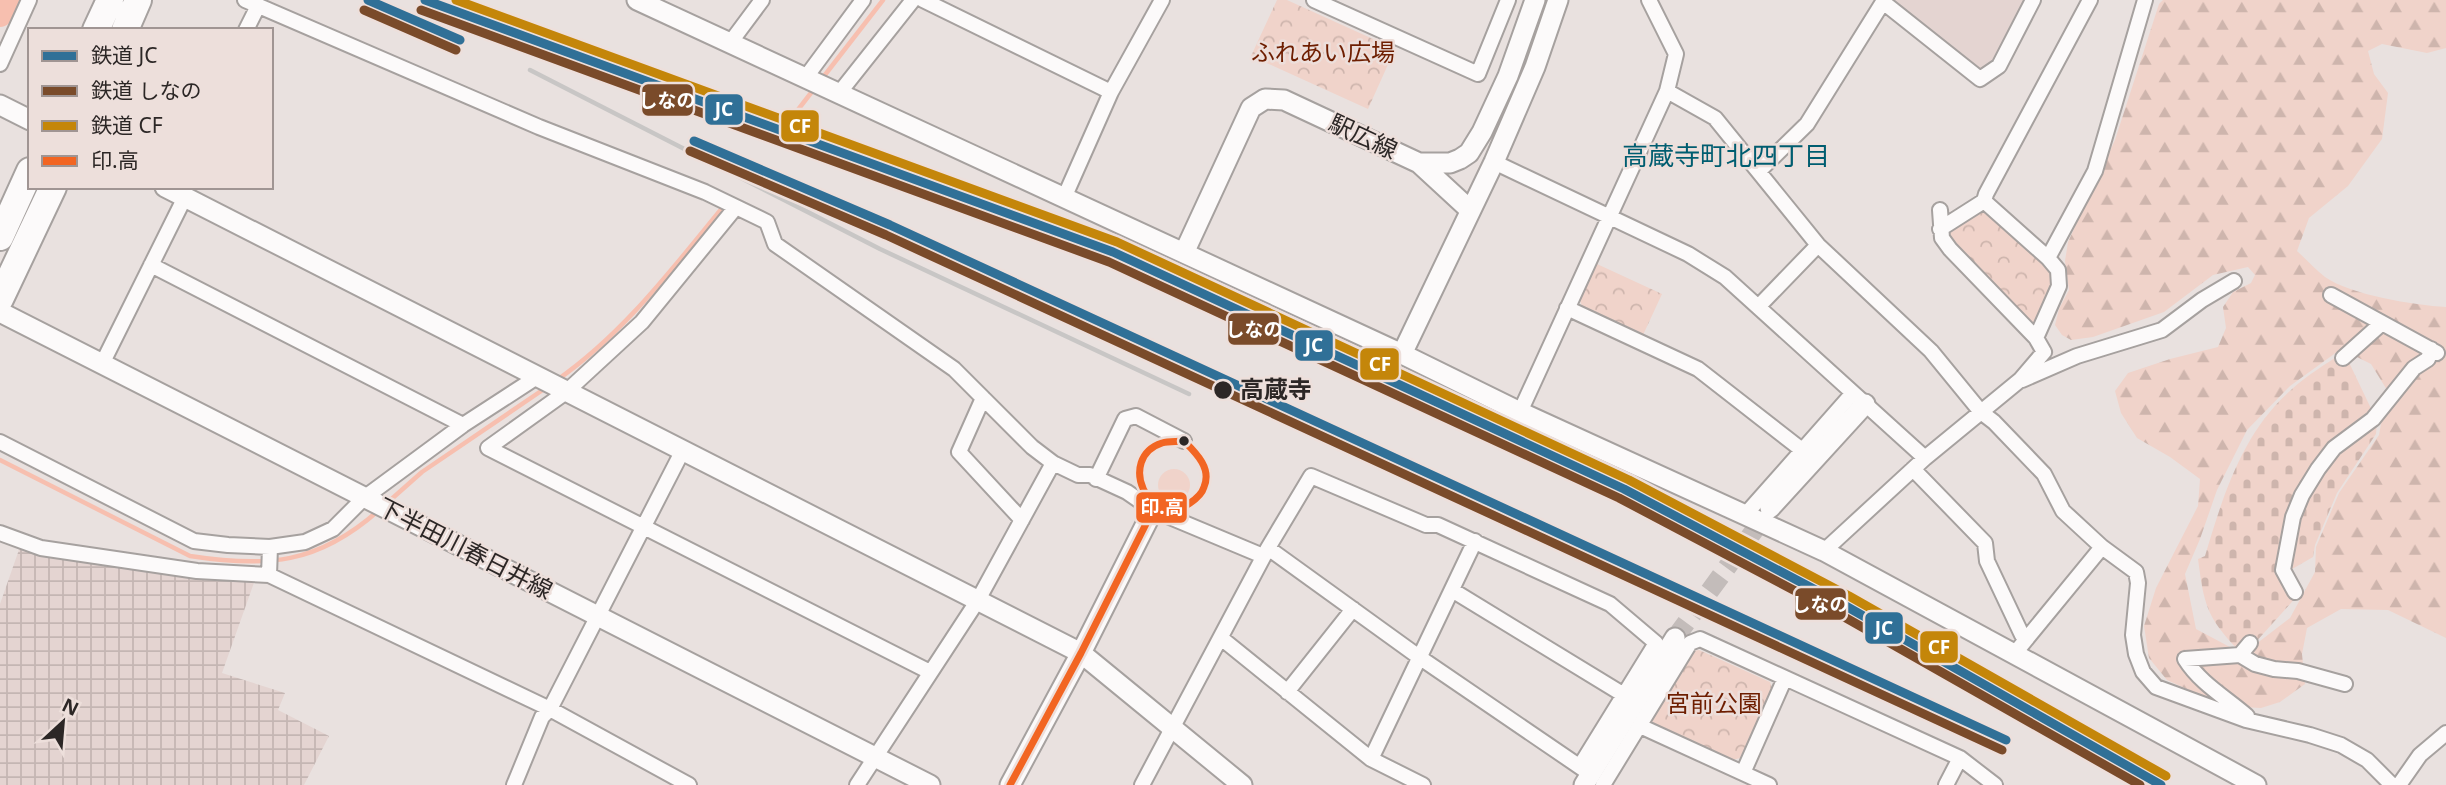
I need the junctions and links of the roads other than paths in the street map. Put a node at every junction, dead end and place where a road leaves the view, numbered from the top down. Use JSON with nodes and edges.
{"nodes":[{"id":1,"x":29,"y":0,"type":"edge"},
{"id":2,"x":110,"y":0,"type":"edge"},
{"id":3,"x":138,"y":0,"type":"edge"},
{"id":4,"x":637,"y":0,"type":"edge"},
{"id":5,"x":762,"y":0,"type":"edge"},
{"id":6,"x":851,"y":0,"type":"edge"},
{"id":7,"x":863,"y":0,"type":"edge"},
{"id":8,"x":913,"y":0,"type":"edge"},
{"id":9,"x":923,"y":0,"type":"edge"},
{"id":10,"x":1314,"y":0,"type":"edge"},
{"id":11,"x":1508,"y":0,"type":"edge"},
{"id":12,"x":1535,"y":0,"type":"edge"},
{"id":13,"x":1558,"y":0,"type":"edge"},
{"id":14,"x":1648,"y":0,"type":"edge"},
{"id":15,"x":2033,"y":0,"type":"edge"},
{"id":16,"x":2090,"y":0,"type":"edge"},
{"id":17,"x":2145,"y":0,"type":"edge"},
{"id":18,"x":1160,"y":1,"type":"edge"},
{"id":19,"x":251,"y":3,"type":"edge"},
{"id":20,"x":848,"y":18,"type":"junction"},
{"id":21,"x":97,"y":28,"type":"edge"},
{"id":22,"x":126,"y":28,"type":"edge"},
{"id":23,"x":246,"y":28,"type":"edge"},
{"id":24,"x":730,"y":43,"type":"junction"},
{"id":25,"x":0,"y":64,"type":"edge"},
{"id":26,"x":820,"y":84,"type":"junction"},
{"id":27,"x":1667,"y":91,"type":"junction"},
{"id":28,"x":1111,"y":92,"type":"junction"},
{"id":29,"x":0,"y":105,"type":"edge"},
{"id":30,"x":28,"y":119,"type":"edge"},
{"id":31,"x":1494,"y":162,"type":"junction"},
{"id":32,"x":1419,"y":163,"type":"junction"},
{"id":33,"x":1759,"y":171,"type":"junction"},
{"id":34,"x":28,"y":175,"type":"edge"},
{"id":35,"x":52,"y":189,"type":"edge"},
{"id":36,"x":171,"y":190,"type":"edge"},
{"id":37,"x":1065,"y":198,"type":"junction"},
{"id":38,"x":1984,"y":201,"type":"junction"},
{"id":39,"x":736,"y":206,"type":"junction"},
{"id":40,"x":1470,"y":210,"type":"junction"},
{"id":41,"x":1940,"y":210,"type":"dead end"},
{"id":42,"x":1609,"y":215,"type":"junction"},
{"id":43,"x":1940,"y":229,"type":"junction"},
{"id":44,"x":0,"y":237,"type":"edge"},
{"id":45,"x":1818,"y":245,"type":"junction"},
{"id":46,"x":1184,"y":253,"type":"junction"},
{"id":47,"x":2048,"y":258,"type":"junction"},
{"id":48,"x":152,"y":265,"type":"junction"},
{"id":49,"x":2234,"y":281,"type":"dead end"},
{"id":50,"x":2331,"y":295,"type":"dead end"},
{"id":51,"x":0,"y":299,"type":"edge"},
{"id":52,"x":1759,"y":306,"type":"junction"},
{"id":53,"x":1567,"y":308,"type":"junction"},
{"id":54,"x":0,"y":312,"type":"edge"},
{"id":55,"x":2382,"y":323,"type":"junction"},
{"id":56,"x":2036,"y":338,"type":"junction"},
{"id":57,"x":1402,"y":354,"type":"junction"},
{"id":58,"x":2343,"y":358,"type":"dead end"},
{"id":59,"x":102,"y":364,"type":"junction"},
{"id":60,"x":537,"y":377,"type":"junction"},
{"id":61,"x":2020,"y":380,"type":"junction"},
{"id":62,"x":566,"y":392,"type":"junction"},
{"id":63,"x":983,"y":398,"type":"junction"},
{"id":64,"x":1859,"y":398,"type":"junction"},
{"id":65,"x":1981,"y":411,"type":"junction"},
{"id":66,"x":1520,"y":412,"type":"junction"},
{"id":67,"x":463,"y":425,"type":"junction"},
{"id":68,"x":1184,"y":441,"type":"dead end"},
{"id":69,"x":0,"y":442,"type":"edge"},
{"id":70,"x":683,"y":450,"type":"junction"},
{"id":71,"x":1802,"y":450,"type":"junction"},
{"id":72,"x":1925,"y":458,"type":"junction"},
{"id":73,"x":1053,"y":463,"type":"junction"},
{"id":74,"x":1913,"y":469,"type":"junction"},
{"id":75,"x":1096,"y":479,"type":"junction"},
{"id":76,"x":369,"y":501,"type":"junction"},
{"id":77,"x":1155,"y":507,"type":"junction"},
{"id":78,"x":1770,"y":508,"type":"tunnel mouth"},
{"id":79,"x":1745,"y":515,"type":"junction"},
{"id":80,"x":1022,"y":520,"type":"junction"},
{"id":81,"x":645,"y":526,"type":"junction"},
{"id":82,"x":0,"y":533,"type":"edge"},
{"id":83,"x":1475,"y":541,"type":"junction"},
{"id":84,"x":270,"y":547,"type":"junction"},
{"id":85,"x":2102,"y":547,"type":"junction"},
{"id":86,"x":1824,"y":551,"type":"junction"},
{"id":87,"x":1266,"y":552,"type":"junction"},
{"id":88,"x":268,"y":575,"type":"junction"},
{"id":89,"x":1452,"y":590,"type":"junction"},
{"id":90,"x":2295,"y":593,"type":"dead end"},
{"id":91,"x":978,"y":600,"type":"junction"},
{"id":92,"x":1353,"y":609,"type":"junction"},
{"id":93,"x":599,"y":617,"type":"junction"},
{"id":94,"x":1220,"y":638,"type":"junction"},
{"id":95,"x":1675,"y":638,"type":"tunnel mouth"},
{"id":96,"x":2021,"y":646,"type":"junction"},
{"id":97,"x":1081,"y":653,"type":"junction"},
{"id":98,"x":1419,"y":657,"type":"junction"},
{"id":99,"x":930,"y":672,"type":"junction"},
{"id":100,"x":1785,"y":678,"type":"junction"},
{"id":101,"x":2345,"y":684,"type":"dead end"},
{"id":102,"x":1287,"y":692,"type":"junction"},
{"id":103,"x":1624,"y":695,"type":"junction"},
{"id":104,"x":550,"y":709,"type":"junction"},
{"id":105,"x":2246,"y":720,"type":"junction"},
{"id":106,"x":1640,"y":726,"type":"junction"},
{"id":107,"x":1172,"y":729,"type":"junction"},
{"id":108,"x":2446,"y":733,"type":"edge"},
{"id":109,"x":875,"y":757,"type":"junction"},
{"id":110,"x":1960,"y":758,"type":"junction"},
{"id":111,"x":1371,"y":759,"type":"junction"},
{"id":112,"x":1743,"y":773,"type":"junction"},
{"id":113,"x":1592,"y":779,"type":"edge"},
{"id":114,"x":679,"y":783,"type":"edge"},
{"id":115,"x":514,"y":785,"type":"edge"},
{"id":116,"x":857,"y":785,"type":"edge"},
{"id":117,"x":930,"y":785,"type":"edge"},
{"id":118,"x":1010,"y":785,"type":"edge"},
{"id":119,"x":1142,"y":785,"type":"edge"},
{"id":120,"x":1242,"y":785,"type":"edge"},
{"id":121,"x":1423,"y":785,"type":"edge"},
{"id":122,"x":1769,"y":785,"type":"edge"},
{"id":123,"x":1946,"y":785,"type":"edge"},
{"id":124,"x":1995,"y":785,"type":"edge"},
{"id":125,"x":2256,"y":785,"type":"edge"},
{"id":126,"x":2392,"y":785,"type":"edge"},
{"id":127,"x":2399,"y":785,"type":"edge"}],
"edges":[{"from":1,"to":25,"type":"street"},
{"from":2,"to":21,"type":"highway"},
{"from":3,"to":22,"type":"highway"},
{"from":4,"to":24,"type":"street"},
{"from":5,"to":24,"type":"street"},
{"from":6,"to":20,"type":"street"},
{"from":7,"to":20,"type":"street"},
{"from":8,"to":26,"type":"street"},
{"from":9,"to":28,"type":"street"},
{"from":10,"to":11,"type":"street"},
{"from":12,"to":32,"type":"street","name":"駅広線"},
{"from":13,"to":31,"type":"street"},
{"from":14,"to":27,"type":"street"},
{"from":15,"to":33,"type":"street"},
{"from":16,"to":38,"type":"street"},
{"from":17,"to":47,"type":"street"},
{"from":18,"to":28,"type":"street"},
{"from":19,"to":23,"type":"street"},
{"from":19,"to":39,"type":"street"},
{"from":20,"to":26,"type":"street"},
{"from":24,"to":26,"type":"street"},
{"from":26,"to":37,"type":"street"},
{"from":27,"to":33,"type":"street"},
{"from":27,"to":42,"type":"street"},
{"from":28,"to":37,"type":"street"},
{"from":29,"to":30,"type":"street"},
{"from":31,"to":40,"type":"street"},
{"from":31,"to":42,"type":"street"},
{"from":32,"to":40,"type":"street"},
{"from":32,"to":46,"type":"street","name":"駅広線"},
{"from":33,"to":45,"type":"street"},
{"from":34,"to":44,"type":"highway"},
{"from":35,"to":51,"type":"highway"},
{"from":36,"to":48,"type":"street"},
{"from":36,"to":60,"type":"street"},
{"from":37,"to":46,"type":"street"},
{"from":38,"to":43,"type":"street"},
{"from":38,"to":47,"type":"street"},
{"from":39,"to":62,"type":"street"},
{"from":39,"to":63,"type":"street"},
{"from":40,"to":57,"type":"street"},
{"from":41,"to":43,"type":"street"},
{"from":42,"to":52,"type":"street"},
{"from":42,"to":53,"type":"street"},
{"from":43,"to":56,"type":"street"},
{"from":45,"to":52,"type":"street"},
{"from":45,"to":65,"type":"street"},
{"from":46,"to":57,"type":"street"},
{"from":47,"to":56,"type":"street"},
{"from":48,"to":59,"type":"street"},
{"from":48,"to":67,"type":"street"},
{"from":49,"to":61,"type":"street"},
{"from":50,"to":55,"type":"street"},
{"from":52,"to":64,"type":"street"},
{"from":53,"to":66,"type":"street"},
{"from":53,"to":71,"type":"street"},
{"from":54,"to":59,"type":"street","name":"下半田川春日井線"},
{"from":55,"to":58,"type":"street"},
{"from":55,"to":90,"type":"street"},
{"from":56,"to":61,"type":"street"},
{"from":57,"to":66,"type":"street"},
{"from":59,"to":76,"type":"street","name":"下半田川春日井線"},
{"from":60,"to":62,"type":"street"},
{"from":60,"to":67,"type":"street"},
{"from":61,"to":65,"type":"street"},
{"from":62,"to":70,"type":"street"},
{"from":62,"to":81,"type":"street"},
{"from":63,"to":73,"type":"street"},
{"from":63,"to":80,"type":"street"},
{"from":64,"to":71,"type":"street"},
{"from":64,"to":72,"type":"street"},
{"from":64,"to":78,"type":"street"},
{"from":65,"to":72,"type":"street"},
{"from":65,"to":85,"type":"street"},
{"from":66,"to":79,"type":"street"},
{"from":67,"to":76,"type":"street"},
{"from":68,"to":75,"type":"street"},
{"from":69,"to":84,"type":"street"},
{"from":70,"to":81,"type":"street"},
{"from":70,"to":91,"type":"street"},
{"from":71,"to":79,"type":"street"},
{"from":72,"to":74,"type":"street"},
{"from":73,"to":75,"type":"street"},
{"from":73,"to":80,"type":"street"},
{"from":74,"to":86,"type":"street"},
{"from":74,"to":96,"type":"street"},
{"from":75,"to":77,"type":"street"},
{"from":76,"to":84,"type":"street"},
{"from":76,"to":93,"type":"street","name":"下半田川春日井線"},
{"from":77,"to":87,"type":"street"},
{"from":77,"to":97,"type":"street"},
{"from":79,"to":86,"type":"street"},
{"from":80,"to":91,"type":"street"},
{"from":81,"to":93,"type":"street"},
{"from":81,"to":99,"type":"street"},
{"from":82,"to":88,"type":"street"},
{"from":83,"to":87,"type":"street"},
{"from":83,"to":89,"type":"street"},
{"from":83,"to":103,"type":"street"},
{"from":84,"to":88,"type":"street"},
{"from":85,"to":96,"type":"street"},
{"from":85,"to":105,"type":"street"},
{"from":86,"to":96,"type":"street"},
{"from":87,"to":92,"type":"street"},
{"from":87,"to":94,"type":"street"},
{"from":88,"to":104,"type":"street"},
{"from":89,"to":98,"type":"street"},
{"from":89,"to":103,"type":"street"},
{"from":91,"to":97,"type":"street"},
{"from":91,"to":99,"type":"street"},
{"from":92,"to":98,"type":"street"},
{"from":92,"to":102,"type":"street"},
{"from":93,"to":104,"type":"street"},
{"from":93,"to":109,"type":"street","name":"下半田川春日井線"},
{"from":94,"to":102,"type":"street"},
{"from":94,"to":107,"type":"street"},
{"from":95,"to":113,"type":"street"},
{"from":96,"to":125,"type":"street"},
{"from":97,"to":107,"type":"street"},
{"from":97,"to":118,"type":"street"},
{"from":98,"to":111,"type":"street"},
{"from":98,"to":113,"type":"street"},
{"from":99,"to":109,"type":"street"},
{"from":100,"to":106,"type":"street"},
{"from":100,"to":110,"type":"street"},
{"from":100,"to":112,"type":"street"},
{"from":101,"to":105,"type":"street"},
{"from":102,"to":111,"type":"street"},
{"from":103,"to":113,"type":"street"},
{"from":104,"to":114,"type":"street"},
{"from":104,"to":115,"type":"street"},
{"from":105,"to":126,"type":"street"},
{"from":106,"to":112,"type":"street"},
{"from":106,"to":113,"type":"street"},
{"from":107,"to":119,"type":"street"},
{"from":107,"to":120,"type":"street"},
{"from":108,"to":127,"type":"street"},
{"from":109,"to":116,"type":"street"},
{"from":109,"to":117,"type":"street","name":"下半田川春日井線"},
{"from":110,"to":123,"type":"street"},
{"from":110,"to":124,"type":"street"},
{"from":111,"to":121,"type":"street"},
{"from":112,"to":122,"type":"street"}]}
